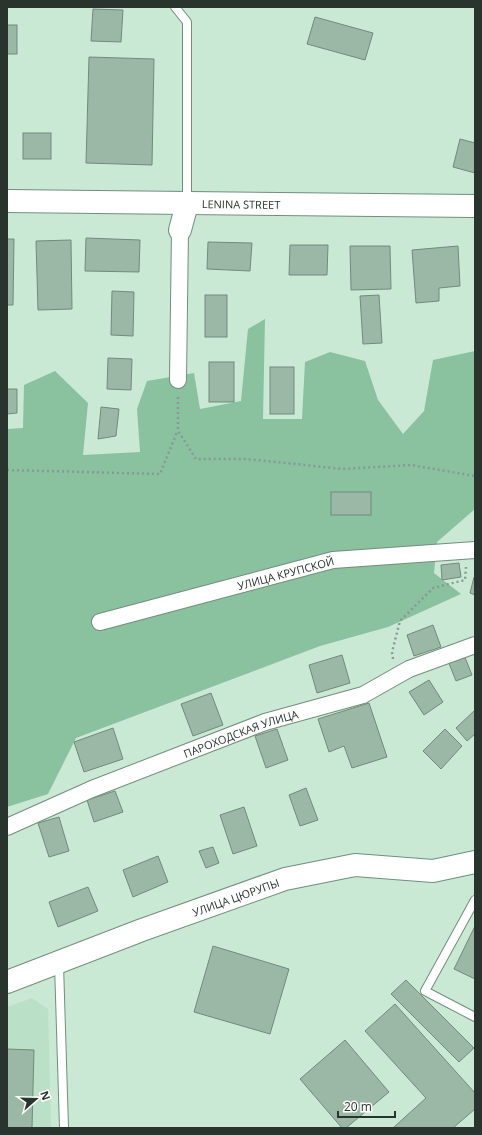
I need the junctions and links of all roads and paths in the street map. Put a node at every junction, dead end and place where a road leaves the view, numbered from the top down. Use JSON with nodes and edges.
{"nodes":[{"id":1,"x":175,"y":7,"type":"edge"},
{"id":2,"x":7,"y":201,"type":"edge"},
{"id":3,"x":187,"y":204,"type":"junction"},
{"id":4,"x":475,"y":206,"type":"edge"},
{"id":5,"x":180,"y":230,"type":"joint"},
{"id":6,"x":178,"y":380,"type":"joint"},
{"id":7,"x":178,"y":431,"type":"junction"},
{"id":8,"x":7,"y":470,"type":"edge"},
{"id":9,"x":475,"y":476,"type":"edge"},
{"id":10,"x":471,"y":550,"type":"edge"},
{"id":11,"x":100,"y":622,"type":"dead end"},
{"id":12,"x":475,"y":645,"type":"edge"},
{"id":13,"x":394,"y":678,"type":"junction"},
{"id":14,"x":7,"y":827,"type":"edge"},
{"id":15,"x":475,"y":862,"type":"edge"},
{"id":16,"x":475,"y":900,"type":"edge"},
{"id":17,"x":59,"y":961,"type":"junction"},
{"id":18,"x":7,"y":982,"type":"edge"},
{"id":19,"x":475,"y":1017,"type":"edge"},
{"id":20,"x":64,"y":1128,"type":"edge"}],
"edges":[{"from":1,"to":3,"type":"lane"},
{"from":2,"to":3,"type":"street","name":"LENINA STREET"},
{"from":3,"to":4,"type":"street","name":"LENINA STREET"},
{"from":3,"to":5,"type":"street"},
{"from":5,"to":6,"type":"street"},
{"from":6,"to":7,"type":"path"},
{"from":7,"to":8,"type":"path"},
{"from":7,"to":9,"type":"path"},
{"from":10,"to":11,"type":"street","name":"УЛИЦА КРУПСКОЙ"},
{"from":10,"to":13,"type":"path"},
{"from":12,"to":13,"type":"street","name":"ПАРОХОДСКАЯ УЛИЦА"},
{"from":13,"to":14,"type":"street","name":"ПАРОХОДСКАЯ УЛИЦА"},
{"from":15,"to":17,"type":"street","name":"УЛИЦА ЦЮРУПЫ"},
{"from":16,"to":19,"type":"lane"},
{"from":17,"to":18,"type":"street","name":"УЛИЦА ЦЮРУПЫ"},
{"from":17,"to":20,"type":"lane"}]}
